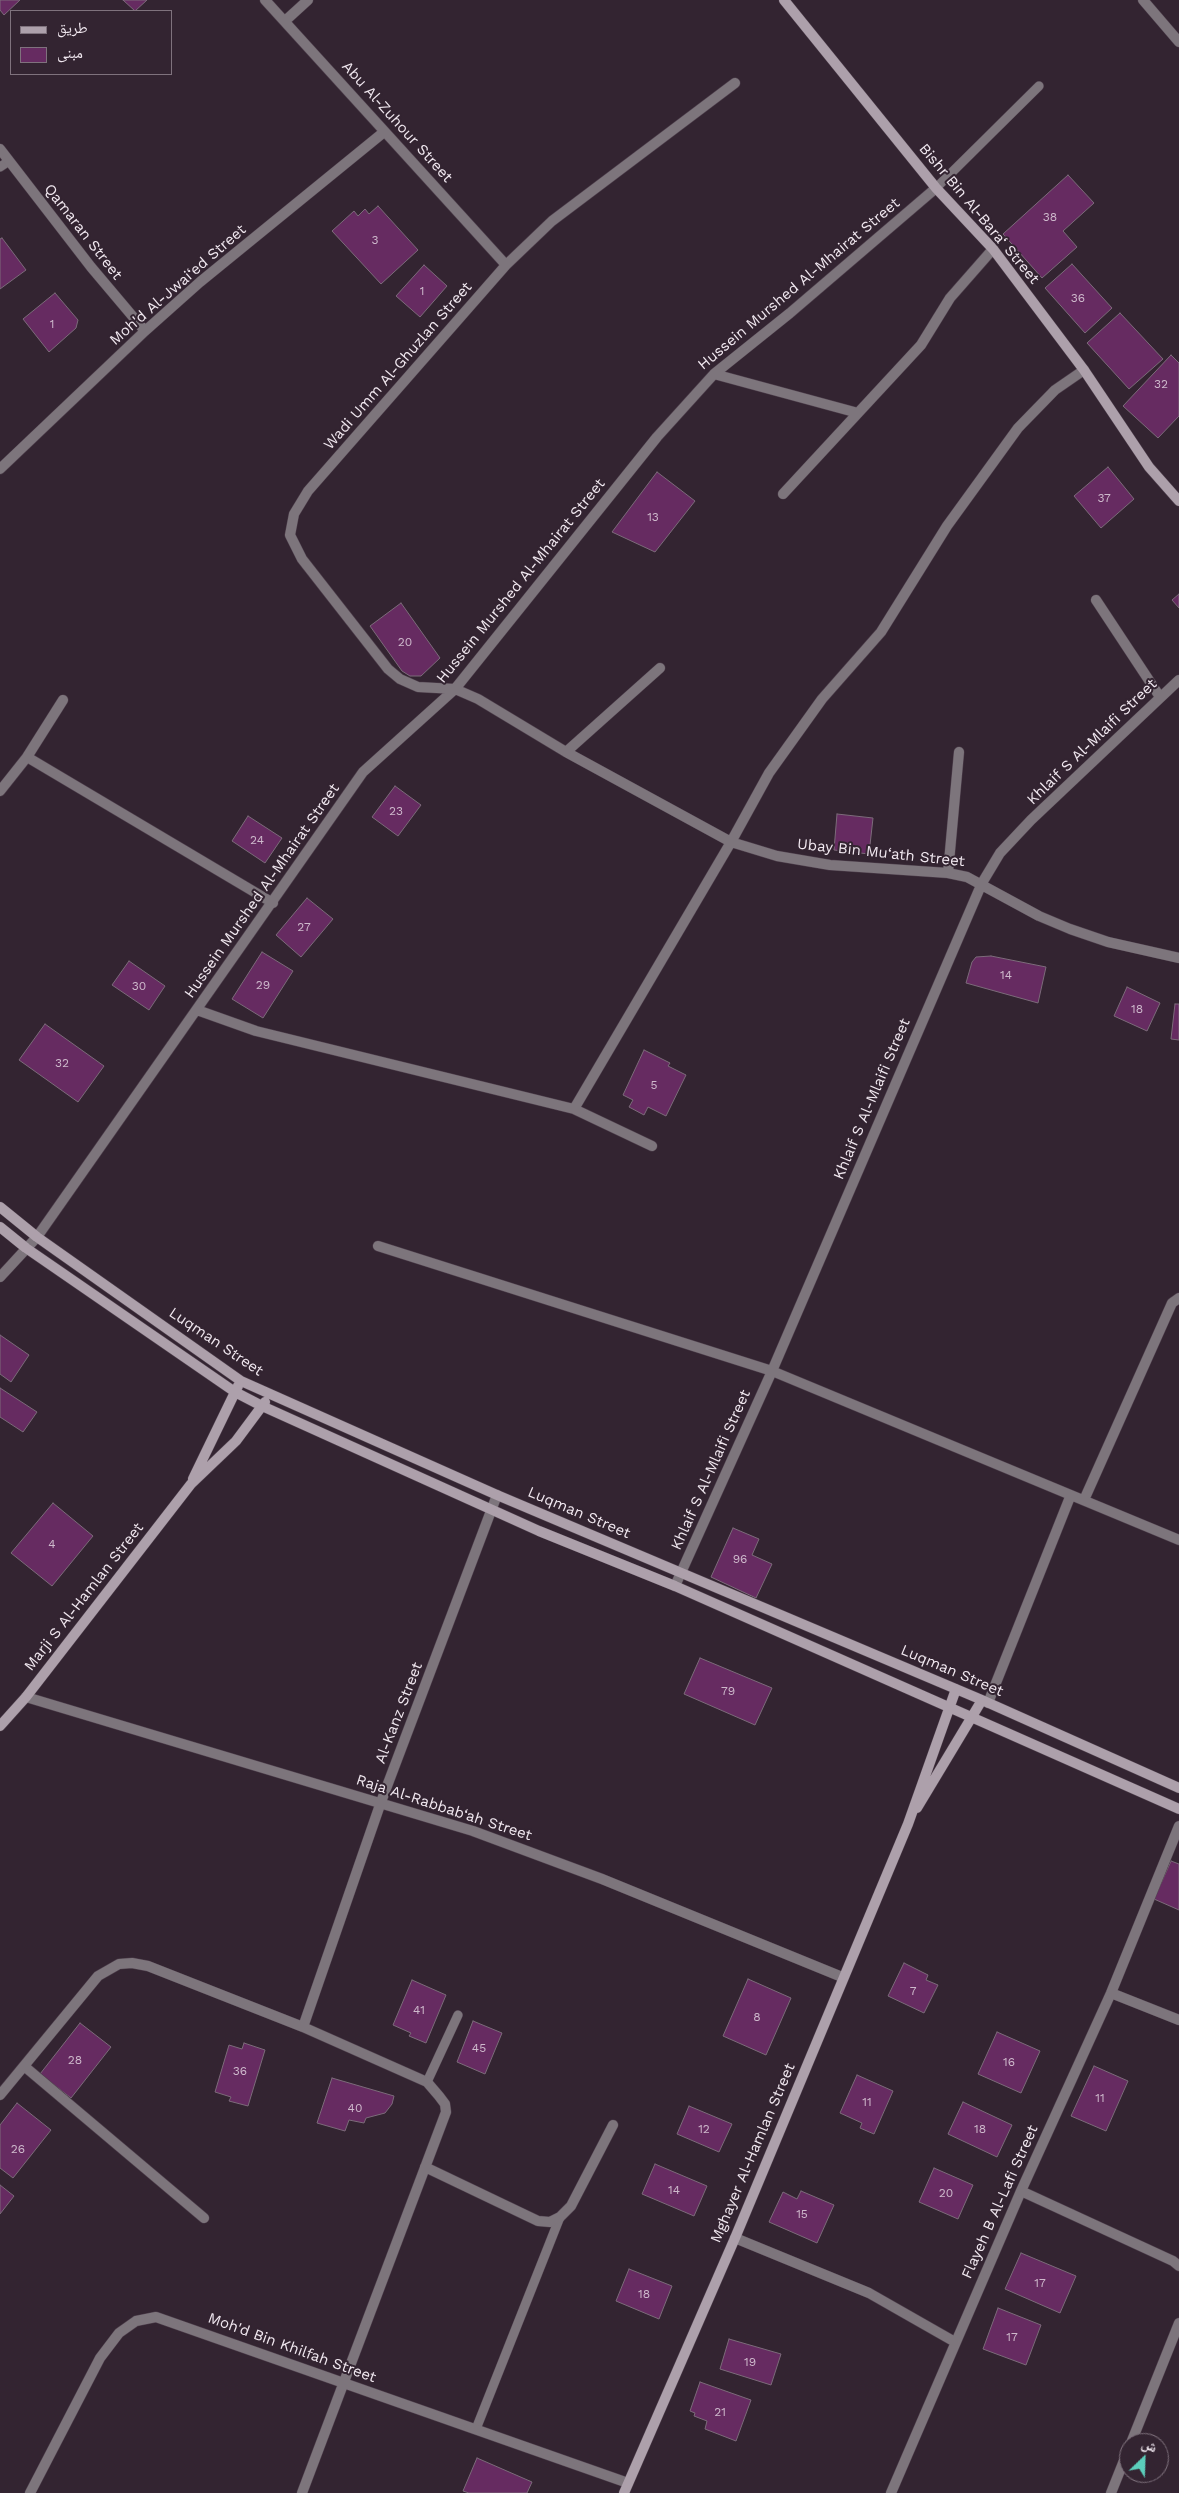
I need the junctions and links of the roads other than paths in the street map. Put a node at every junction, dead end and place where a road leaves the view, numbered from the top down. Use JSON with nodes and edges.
{"nodes":[{"id":1,"x":264,"y":0,"type":"edge"},
{"id":2,"x":308,"y":0,"type":"edge"},
{"id":3,"x":784,"y":0,"type":"edge"},
{"id":4,"x":1143,"y":0,"type":"edge"},
{"id":5,"x":285,"y":21,"type":"junction"},
{"id":6,"x":1179,"y":42,"type":"edge"},
{"id":7,"x":735,"y":83,"type":"dead end"},
{"id":8,"x":1039,"y":86,"type":"dead end"},
{"id":9,"x":384,"y":132,"type":"junction"},
{"id":10,"x":0,"y":149,"type":"edge"},
{"id":11,"x":4,"y":164,"type":"edge"},
{"id":12,"x":936,"y":188,"type":"junction"},
{"id":13,"x":993,"y":249,"type":"junction"},
{"id":14,"x":506,"y":265,"type":"junction"},
{"id":15,"x":145,"y":331,"type":"junction"},
{"id":16,"x":1084,"y":370,"type":"junction"},
{"id":17,"x":714,"y":374,"type":"junction"},
{"id":18,"x":858,"y":413,"type":"junction"},
{"id":19,"x":0,"y":469,"type":"edge"},
{"id":20,"x":784,"y":494,"type":"dead end"},
{"id":21,"x":1179,"y":501,"type":"edge"},
{"id":22,"x":1096,"y":600,"type":"dead end"},
{"id":23,"x":660,"y":668,"type":"dead end"},
{"id":24,"x":1179,"y":680,"type":"edge"},
{"id":25,"x":455,"y":689,"type":"junction"},
{"id":26,"x":1160,"y":697,"type":"junction"},
{"id":27,"x":63,"y":700,"type":"dead end"},
{"id":28,"x":566,"y":752,"type":"junction"},
{"id":29,"x":959,"y":752,"type":"dead end"},
{"id":30,"x":27,"y":757,"type":"junction"},
{"id":31,"x":0,"y":791,"type":"edge"},
{"id":32,"x":731,"y":842,"type":"junction"},
{"id":33,"x":948,"y":872,"type":"junction"},
{"id":34,"x":982,"y":883,"type":"junction"},
{"id":35,"x":273,"y":903,"type":"junction"},
{"id":36,"x":1179,"y":958,"type":"edge"},
{"id":37,"x":197,"y":1010,"type":"junction"},
{"id":38,"x":574,"y":1109,"type":"junction"},
{"id":39,"x":652,"y":1146,"type":"dead end"},
{"id":40,"x":0,"y":1207,"type":"edge"},
{"id":41,"x":0,"y":1227,"type":"edge"},
{"id":42,"x":37,"y":1237,"type":"junction"},
{"id":43,"x":378,"y":1246,"type":"dead end"},
{"id":44,"x":26,"y":1248,"type":"junction"},
{"id":45,"x":0,"y":1277,"type":"edge"},
{"id":46,"x":1179,"y":1298,"type":"edge"},
{"id":47,"x":772,"y":1371,"type":"junction"},
{"id":48,"x":241,"y":1381,"type":"junction"},
{"id":49,"x":235,"y":1392,"type":"junction"},
{"id":50,"x":270,"y":1394,"type":"junction"},
{"id":51,"x":262,"y":1406,"type":"junction"},
{"id":52,"x":191,"y":1484,"type":"junction"},
{"id":53,"x":497,"y":1496,"type":"junction"},
{"id":54,"x":1070,"y":1497,"type":"junction"},
{"id":55,"x":1084,"y":1500,"type":"junction"},
{"id":56,"x":492,"y":1510,"type":"junction"},
{"id":57,"x":1179,"y":1540,"type":"edge"},
{"id":58,"x":681,"y":1572,"type":"junction"},
{"id":59,"x":675,"y":1586,"type":"junction"},
{"id":60,"x":956,"y":1689,"type":"junction"},
{"id":61,"x":26,"y":1697,"type":"junction"},
{"id":62,"x":985,"y":1701,"type":"junction"},
{"id":63,"x":949,"y":1706,"type":"junction"},
{"id":64,"x":973,"y":1717,"type":"junction"},
{"id":65,"x":0,"y":1726,"type":"edge"},
{"id":66,"x":1179,"y":1788,"type":"edge"},
{"id":67,"x":381,"y":1802,"type":"junction"},
{"id":68,"x":1179,"y":1809,"type":"edge"},
{"id":69,"x":908,"y":1824,"type":"junction"},
{"id":70,"x":1179,"y":1826,"type":"edge"},
{"id":71,"x":842,"y":1977,"type":"junction"},
{"id":72,"x":1111,"y":1993,"type":"junction"},
{"id":73,"x":458,"y":2015,"type":"dead end"},
{"id":74,"x":1179,"y":2020,"type":"edge"},
{"id":75,"x":304,"y":2027,"type":"junction"},
{"id":76,"x":24,"y":2066,"type":"junction"},
{"id":77,"x":427,"y":2082,"type":"junction"},
{"id":78,"x":0,"y":2095,"type":"edge"},
{"id":79,"x":613,"y":2125,"type":"dead end"},
{"id":80,"x":425,"y":2167,"type":"junction"},
{"id":81,"x":1021,"y":2191,"type":"junction"},
{"id":82,"x":204,"y":2218,"type":"dead end"},
{"id":83,"x":560,"y":2218,"type":"junction"},
{"id":84,"x":734,"y":2238,"type":"junction"},
{"id":85,"x":1179,"y":2266,"type":"edge"},
{"id":86,"x":1179,"y":2323,"type":"edge"},
{"id":87,"x":955,"y":2342,"type":"junction"},
{"id":88,"x":343,"y":2382,"type":"junction"},
{"id":89,"x":476,"y":2428,"type":"junction"},
{"id":90,"x":1135,"y":2433,"type":"edge"},
{"id":91,"x":1119,"y":2473,"type":"edge"},
{"id":92,"x":626,"y":2488,"type":"edge"},
{"id":93,"x":30,"y":2493,"type":"edge"},
{"id":94,"x":302,"y":2493,"type":"edge"},
{"id":95,"x":891,"y":2493,"type":"edge"},
{"id":96,"x":1111,"y":2493,"type":"edge"}],
"edges":[{"from":1,"to":5,"type":"street","name":"Abu Al-Zuhour Street"},
{"from":2,"to":5,"type":"street"},
{"from":3,"to":12,"type":"street","name":"Bishr Bin Al-Bara‘ Street"},
{"from":4,"to":6,"type":"street"},
{"from":5,"to":9,"type":"street","name":"Abu Al-Zuhour Street"},
{"from":7,"to":14,"type":"street","name":"Wadi Umm Al-Ghuzlan Street"},
{"from":8,"to":12,"type":"lane"},
{"from":9,"to":14,"type":"street","name":"Abu Al-Zuhour Street"},
{"from":9,"to":15,"type":"street","name":"Moh'd Al-Jwai‘ed Street"},
{"from":10,"to":11,"type":"street","name":"Qamaran Street"},
{"from":11,"to":15,"type":"street","name":"Qamaran Street"},
{"from":12,"to":13,"type":"street","name":"Bishr Bin Al-Bara‘ Street"},
{"from":12,"to":17,"type":"street","name":"Hussein Murshed Al-Mhairat Street"},
{"from":13,"to":16,"type":"street","name":"Bishr Bin Al-Bara‘ Street"},
{"from":13,"to":18,"type":"street"},
{"from":14,"to":25,"type":"street","name":"Wadi Umm Al-Ghuzlan Street"},
{"from":15,"to":19,"type":"street","name":"Moh'd Al-Jwai‘ed Street"},
{"from":16,"to":21,"type":"street","name":"Bishr Bin Al-Bara‘ Street"},
{"from":16,"to":32,"type":"street"},
{"from":17,"to":18,"type":"street"},
{"from":17,"to":25,"type":"street","name":"Hussein Murshed Al-Mhairat Street"},
{"from":18,"to":20,"type":"street"},
{"from":22,"to":26,"type":"street"},
{"from":23,"to":28,"type":"street"},
{"from":24,"to":26,"type":"street","name":"Khlaif S Al-Mlaifi Street"},
{"from":25,"to":28,"type":"street","name":"Ubay Bin Mu‘ath Street"},
{"from":25,"to":35,"type":"street","name":"Hussein Murshed Al-Mhairat Street"},
{"from":26,"to":34,"type":"street","name":"Khlaif S Al-Mlaifi Street"},
{"from":27,"to":30,"type":"street"},
{"from":28,"to":32,"type":"street","name":"Ubay Bin Mu‘ath Street"},
{"from":29,"to":33,"type":"street"},
{"from":30,"to":31,"type":"street"},
{"from":30,"to":35,"type":"street"},
{"from":32,"to":33,"type":"street","name":"Ubay Bin Mu‘ath Street"},
{"from":32,"to":38,"type":"street"},
{"from":33,"to":34,"type":"street","name":"Ubay Bin Mu‘ath Street"},
{"from":34,"to":36,"type":"street","name":"Ubay Bin Mu‘ath Street"},
{"from":34,"to":47,"type":"street","name":"Khlaif S Al-Mlaifi Street"},
{"from":35,"to":37,"type":"street","name":"Hussein Murshed Al-Mhairat Street"},
{"from":37,"to":38,"type":"street"},
{"from":37,"to":42,"type":"street","name":"Hussein Murshed Al-Mhairat Street"},
{"from":38,"to":39,"type":"street"},
{"from":40,"to":42,"type":"street","name":"Luqman Street"},
{"from":41,"to":44,"type":"street","name":"Luqman Street"},
{"from":42,"to":44,"type":"street","name":"Hussein Murshed Al-Mhairat Street"},
{"from":42,"to":48,"type":"street","name":"Luqman Street"},
{"from":43,"to":47,"type":"street"},
{"from":44,"to":45,"type":"street","name":"Hussein Murshed Al-Mhairat Street"},
{"from":44,"to":49,"type":"street","name":"Luqman Street"},
{"from":46,"to":55,"type":"street"},
{"from":47,"to":54,"type":"street"},
{"from":47,"to":58,"type":"street","name":"Khlaif S Al-Mlaifi Street"},
{"from":48,"to":49,"type":"street","name":"Marji S Al-Hamlan Street"},
{"from":48,"to":50,"type":"street","name":"Luqman Street"},
{"from":49,"to":51,"type":"street","name":"Luqman Street"},
{"from":49,"to":52,"type":"street","name":"Marji S Al-Hamlan Street"},
{"from":50,"to":51,"type":"street","name":"Marji S Al-Hamlan Street"},
{"from":50,"to":53,"type":"street","name":"Luqman Street"},
{"from":51,"to":52,"type":"street","name":"Marji S Al-Hamlan Street"},
{"from":51,"to":56,"type":"street","name":"Luqman Street"},
{"from":52,"to":61,"type":"street","name":"Marji S Al-Hamlan Street"},
{"from":53,"to":56,"type":"street","name":"Al-Kanz Street"},
{"from":53,"to":58,"type":"street","name":"Luqman Street"},
{"from":54,"to":55,"type":"street"},
{"from":54,"to":62,"type":"street"},
{"from":55,"to":57,"type":"street"},
{"from":56,"to":59,"type":"street","name":"Luqman Street"},
{"from":56,"to":67,"type":"street","name":"Al-Kanz Street"},
{"from":58,"to":59,"type":"street","name":"Khlaif S Al-Mlaifi Street"},
{"from":58,"to":60,"type":"street","name":"Luqman Street"},
{"from":59,"to":63,"type":"street","name":"Luqman Street"},
{"from":60,"to":62,"type":"street","name":"Luqman Street"},
{"from":60,"to":63,"type":"street","name":"Mghayer Al-Hamlan Street"},
{"from":61,"to":65,"type":"street","name":"Marji S Al-Hamlan Street"},
{"from":61,"to":67,"type":"street","name":"Raja Al-Rabbab‘ah Street"},
{"from":62,"to":64,"type":"street","name":"Mghayer Al-Hamlan Street"},
{"from":62,"to":66,"type":"street","name":"Luqman Street"},
{"from":63,"to":64,"type":"street","name":"Luqman Street"},
{"from":63,"to":69,"type":"street","name":"Mghayer Al-Hamlan Street"},
{"from":64,"to":68,"type":"street","name":"Luqman Street"},
{"from":64,"to":69,"type":"street","name":"Mghayer Al-Hamlan Street"},
{"from":67,"to":71,"type":"street","name":"Raja Al-Rabbab‘ah Street"},
{"from":67,"to":75,"type":"street","name":"Al-Kanz Street"},
{"from":69,"to":71,"type":"street","name":"Mghayer Al-Hamlan Street"},
{"from":70,"to":72,"type":"street","name":"Flayeh B Al-Lafi Street"},
{"from":71,"to":84,"type":"street","name":"Mghayer Al-Hamlan Street"},
{"from":72,"to":74,"type":"street"},
{"from":72,"to":81,"type":"street","name":"Flayeh B Al-Lafi Street"},
{"from":73,"to":77,"type":"lane"},
{"from":75,"to":76,"type":"street"},
{"from":75,"to":77,"type":"street"},
{"from":76,"to":78,"type":"street"},
{"from":76,"to":82,"type":"street"},
{"from":77,"to":80,"type":"street"},
{"from":79,"to":83,"type":"street"},
{"from":80,"to":83,"type":"street"},
{"from":80,"to":88,"type":"street"},
{"from":81,"to":85,"type":"street"},
{"from":81,"to":87,"type":"street","name":"Flayeh B Al-Lafi Street"},
{"from":83,"to":89,"type":"lane"},
{"from":84,"to":87,"type":"street"},
{"from":84,"to":92,"type":"street","name":"Mghayer Al-Hamlan Street"},
{"from":86,"to":90,"type":"street"},
{"from":87,"to":95,"type":"street","name":"Flayeh B Al-Lafi Street"},
{"from":88,"to":89,"type":"street","name":"Moh'd Bin Khilfah Street"},
{"from":88,"to":93,"type":"street","name":"Moh'd Bin Khilfah Street"},
{"from":88,"to":94,"type":"street"},
{"from":89,"to":92,"type":"street","name":"Moh'd Bin Khilfah Street"},
{"from":91,"to":96,"type":"street"}]}
